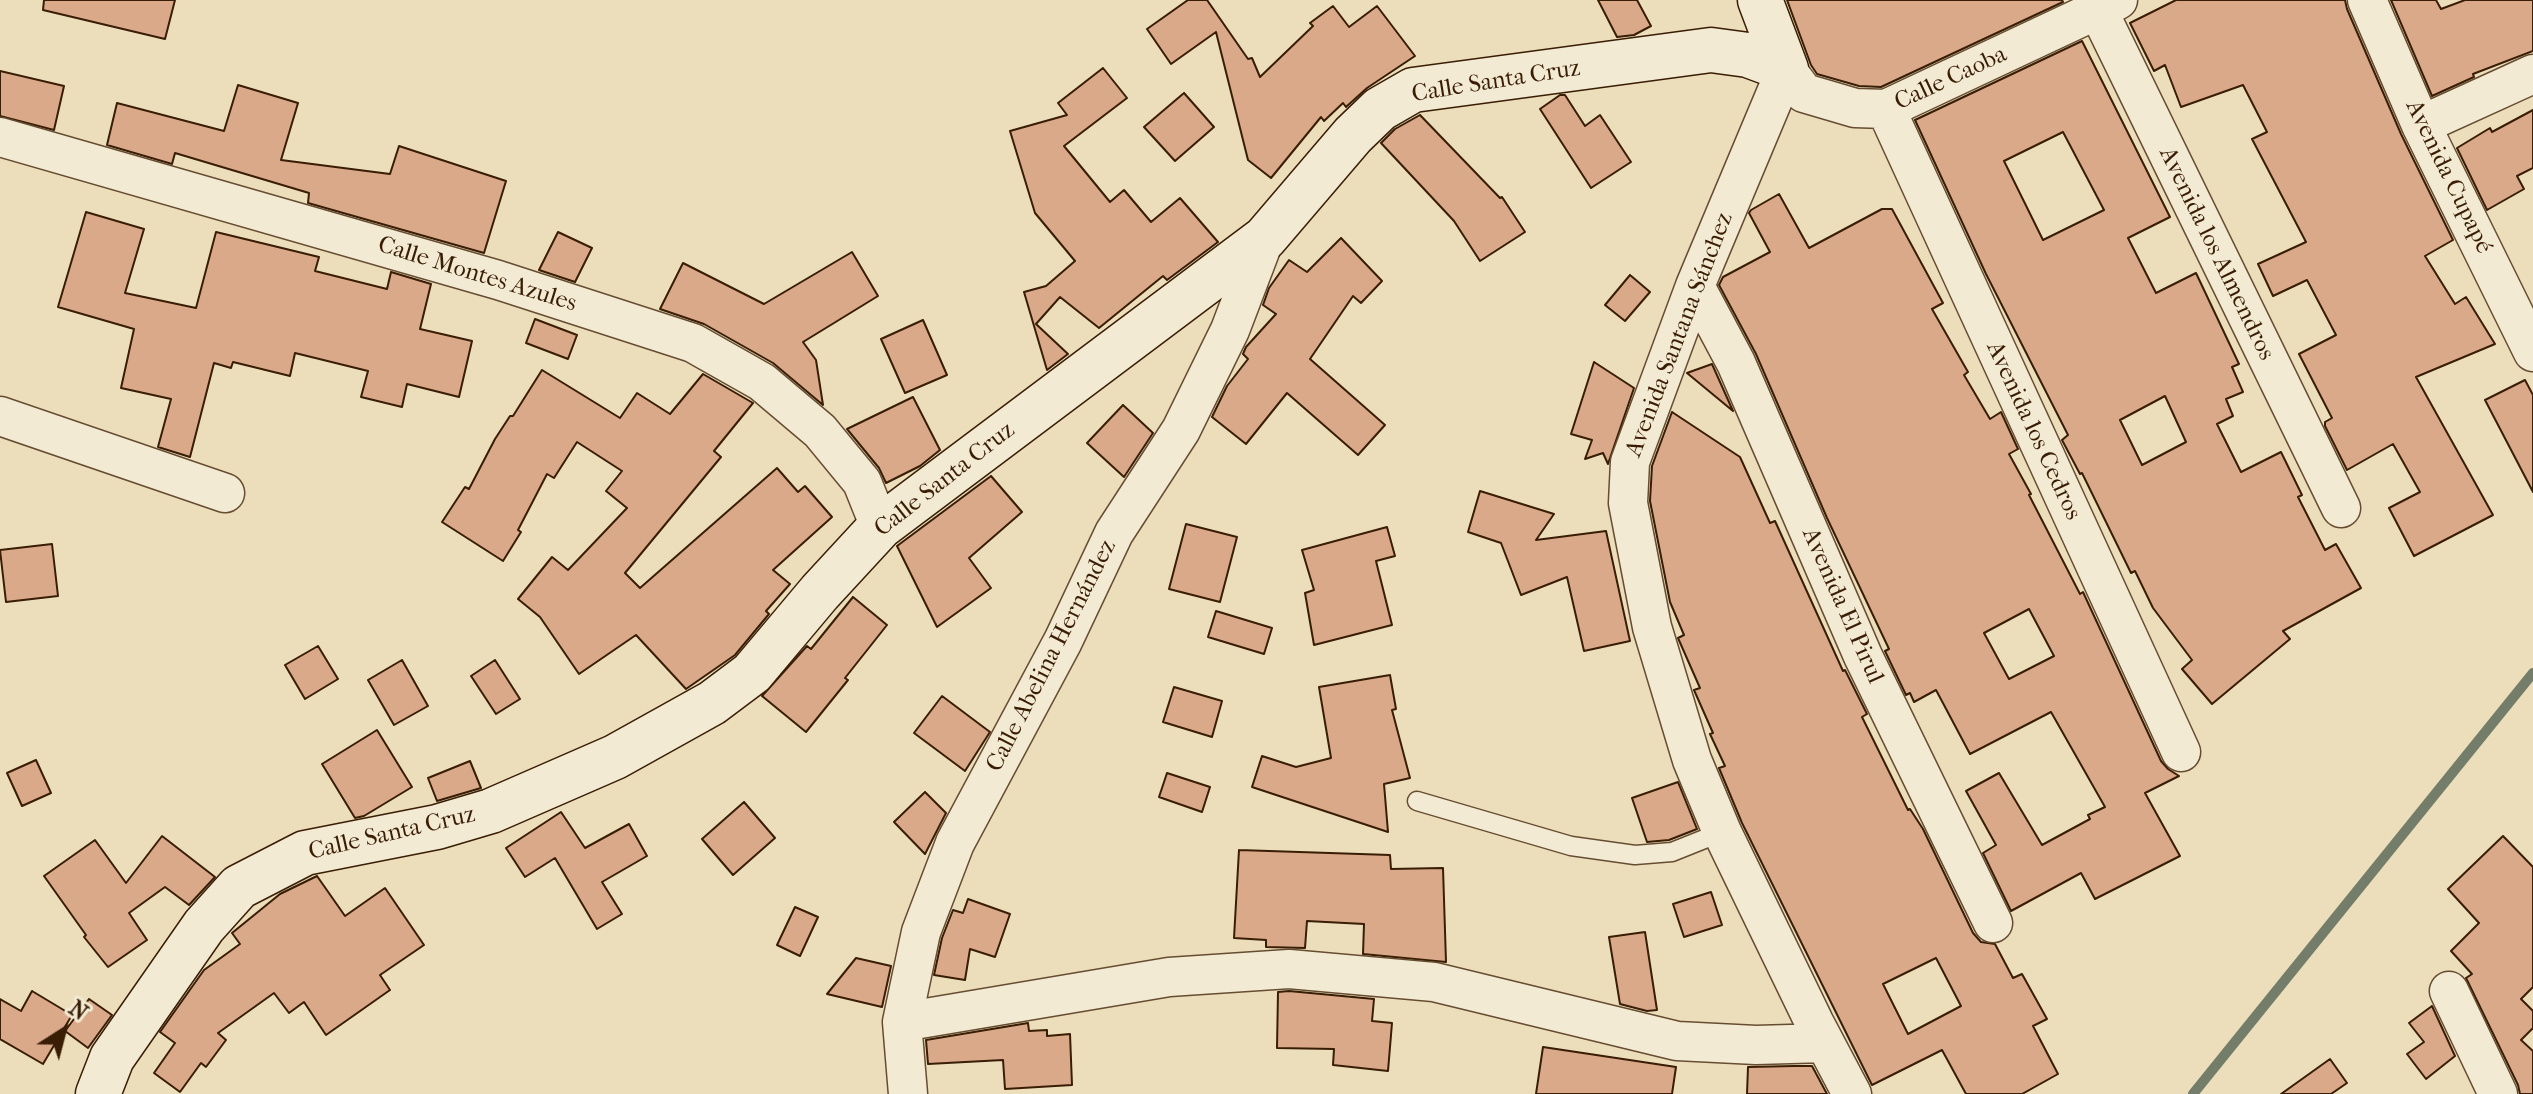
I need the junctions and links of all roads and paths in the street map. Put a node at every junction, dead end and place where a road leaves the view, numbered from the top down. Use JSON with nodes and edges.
{"nodes":[{"id":1,"x":1760,"y":0,"type":"edge"},
{"id":2,"x":2367,"y":0,"type":"edge"},
{"id":3,"x":2103,"y":3,"type":"edge"},
{"id":4,"x":1786,"y":69,"type":"junction"},
{"id":5,"x":2533,"y":74,"type":"edge"},
{"id":6,"x":1886,"y":109,"type":"junction"},
{"id":7,"x":2421,"y":125,"type":"junction"},
{"id":8,"x":0,"y":137,"type":"edge"},
{"id":9,"x":1265,"y":238,"type":"junction"},
{"id":10,"x":1695,"y":286,"type":"junction"},
{"id":11,"x":2533,"y":352,"type":"edge"},
{"id":12,"x":0,"y":416,"type":"edge"},
{"id":13,"x":225,"y":493,"type":"dead end"},
{"id":14,"x":2341,"y":508,"type":"dead end"},
{"id":15,"x":880,"y":527,"type":"junction"},
{"id":16,"x":2181,"y":752,"type":"dead end"},
{"id":17,"x":1417,"y":801,"type":"dead end"},
{"id":18,"x":1722,"y":832,"type":"junction"},
{"id":19,"x":1993,"y":923,"type":"dead end"},
{"id":20,"x":2449,"y":991,"type":"dead end"},
{"id":21,"x":902,"y":1022,"type":"junction"},
{"id":22,"x":1825,"y":1043,"type":"junction"},
{"id":23,"x":98,"y":1094,"type":"edge"},
{"id":24,"x":908,"y":1094,"type":"edge"},
{"id":25,"x":1852,"y":1094,"type":"edge"},
{"id":26,"x":2498,"y":1094,"type":"edge"}],
"edges":[{"from":1,"to":4,"type":"street"},
{"from":2,"to":7,"type":"street","name":"Avenida Cupapé"},
{"from":3,"to":6,"type":"street","name":"Calle Caoba"},
{"from":3,"to":14,"type":"street","name":"Avenida los Almendros"},
{"from":4,"to":6,"type":"street","name":"Calle Caoba"},
{"from":4,"to":9,"type":"street","name":"Calle Santa Cruz"},
{"from":4,"to":10,"type":"street","name":"Avenida Santana Sánchez"},
{"from":5,"to":7,"type":"street"},
{"from":6,"to":16,"type":"street","name":"Avenida los Cedros"},
{"from":7,"to":11,"type":"street","name":"Avenida Cupapé"},
{"from":8,"to":15,"type":"street","name":"Calle Montes Azules"},
{"from":9,"to":15,"type":"street","name":"Calle Santa Cruz"},
{"from":9,"to":21,"type":"street","name":"Calle Abelina Hernández"},
{"from":10,"to":18,"type":"street","name":"Avenida Santana Sánchez"},
{"from":10,"to":19,"type":"street","name":"Avenida El Pirul"},
{"from":12,"to":13,"type":"street"},
{"from":15,"to":23,"type":"street","name":"Calle Santa Cruz"},
{"from":17,"to":18,"type":"lane"},
{"from":18,"to":22,"type":"street","name":"Avenida Santana Sánchez"},
{"from":20,"to":26,"type":"street"},
{"from":21,"to":22,"type":"street"},
{"from":21,"to":24,"type":"street","name":"Calle Abelina Hernández"},
{"from":22,"to":25,"type":"street","name":"Avenida Santana Sánchez"}]}
